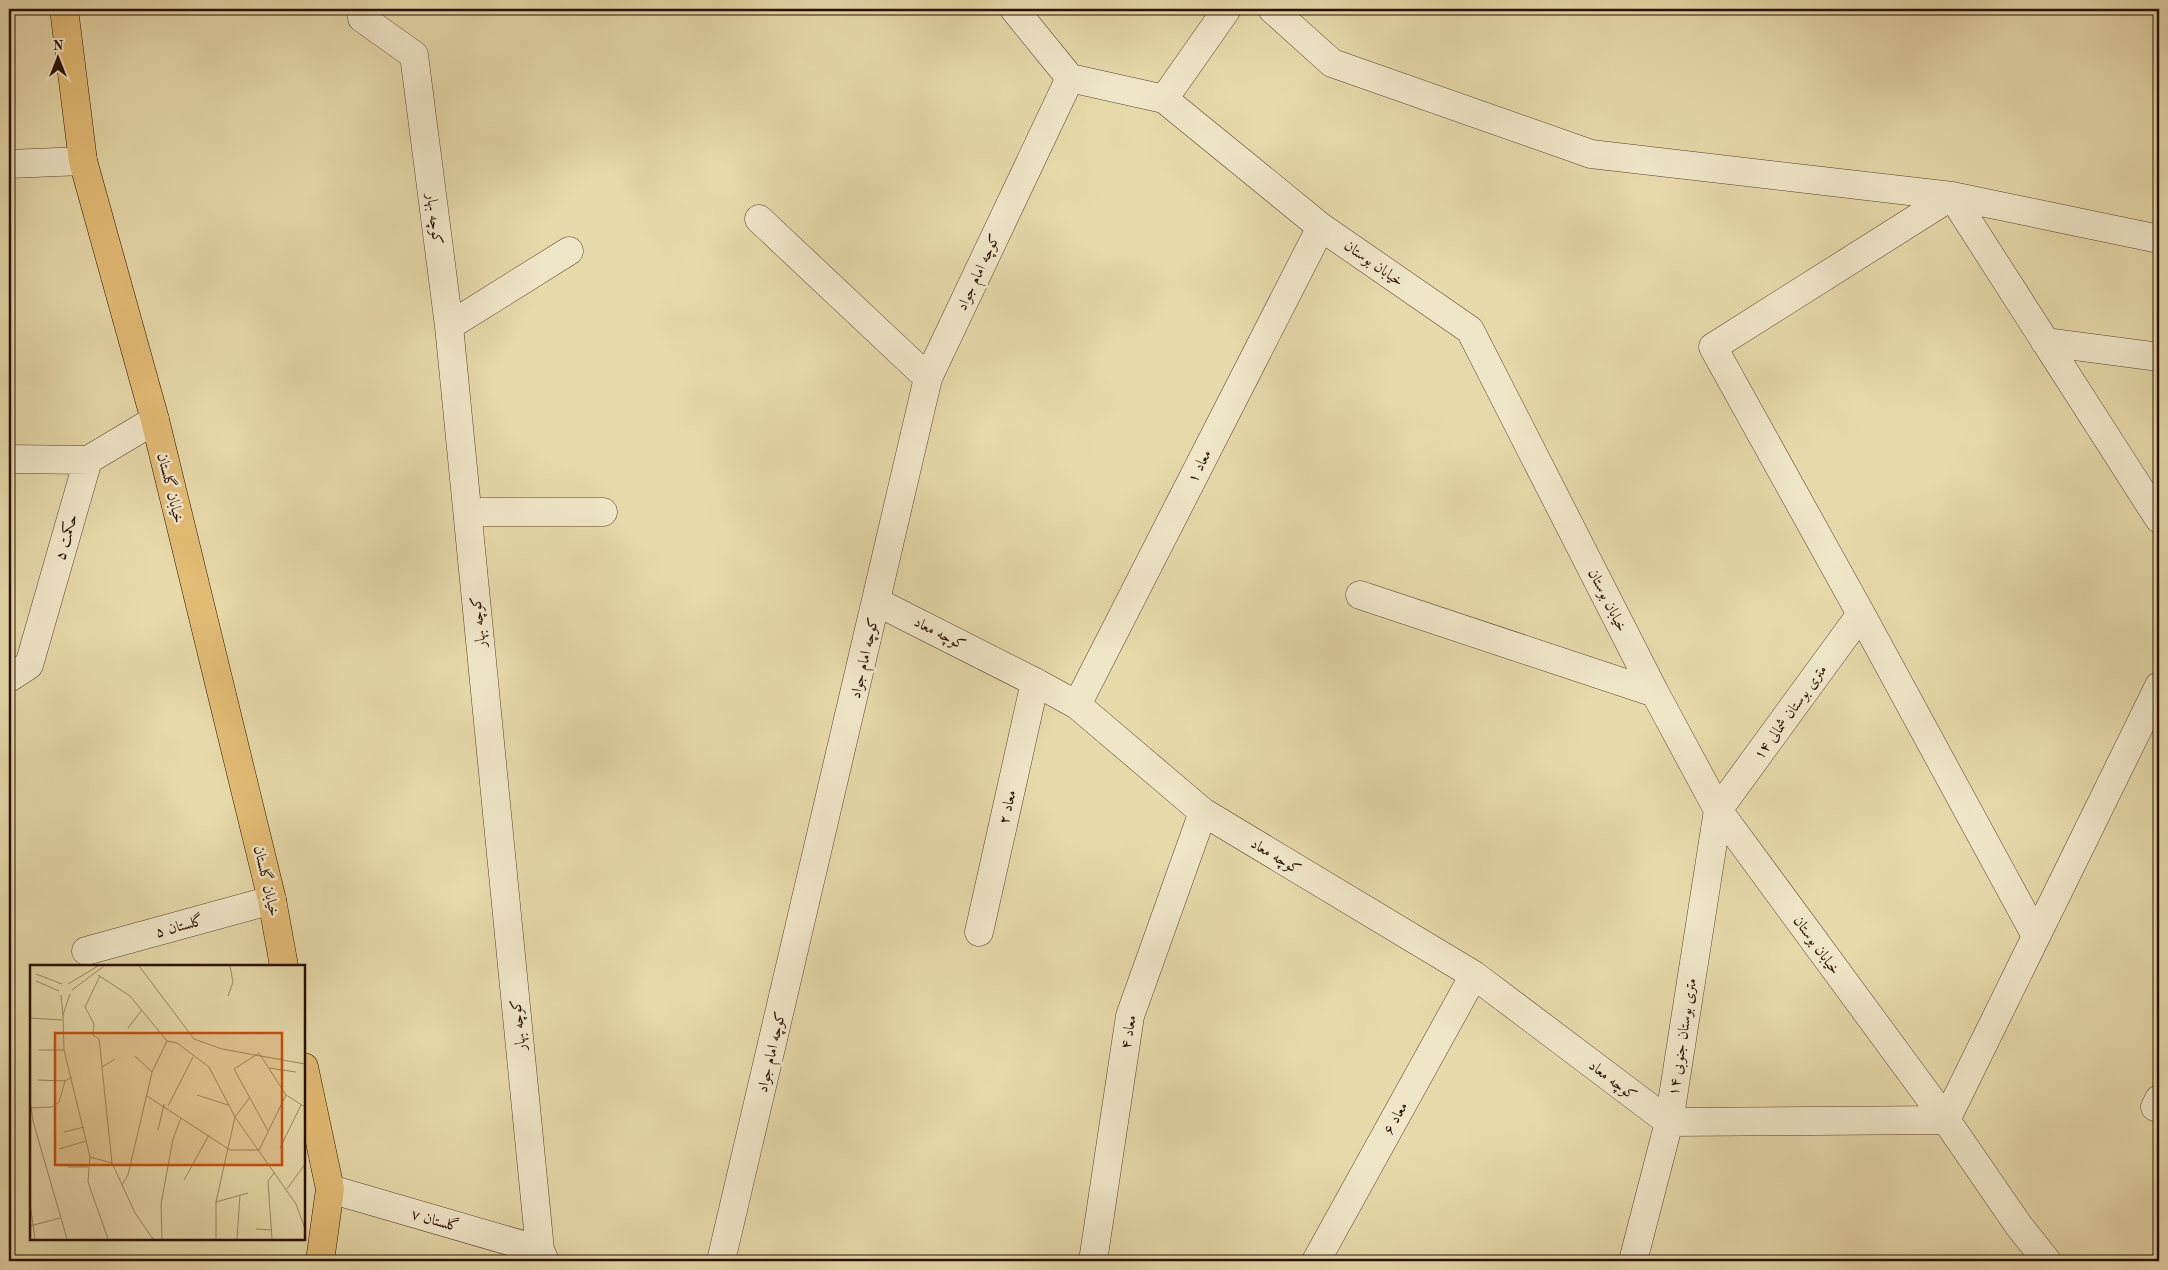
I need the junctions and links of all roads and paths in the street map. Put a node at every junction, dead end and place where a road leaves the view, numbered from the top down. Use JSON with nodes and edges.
{"nodes":[{"id":1,"x":64,"y":9,"type":"edge"},
{"id":2,"x":362,"y":9,"type":"edge"},
{"id":3,"x":1014,"y":9,"type":"edge"},
{"id":4,"x":1227,"y":9,"type":"edge"},
{"id":5,"x":1272,"y":9,"type":"edge"},
{"id":6,"x":1070,"y":78,"type":"junction"},
{"id":7,"x":1164,"y":99,"type":"junction"},
{"id":8,"x":83,"y":161,"type":"junction"},
{"id":9,"x":9,"y":164,"type":"edge"},
{"id":10,"x":1952,"y":196,"type":"junction"},
{"id":11,"x":759,"y":219,"type":"dead end"},
{"id":12,"x":1322,"y":227,"type":"junction"},
{"id":13,"x":2159,"y":239,"type":"edge"},
{"id":14,"x":569,"y":251,"type":"dead end"},
{"id":15,"x":448,"y":326,"type":"junction"},
{"id":16,"x":2045,"y":342,"type":"junction"},
{"id":17,"x":2159,"y":357,"type":"edge"},
{"id":18,"x":928,"y":378,"type":"junction"},
{"id":19,"x":155,"y":420,"type":"junction"},
{"id":20,"x":9,"y":459,"type":"edge"},
{"id":21,"x":88,"y":460,"type":"junction"},
{"id":22,"x":468,"y":512,"type":"junction"},
{"id":23,"x":603,"y":512,"type":"dead end"},
{"id":24,"x":2159,"y":519,"type":"edge"},
{"id":25,"x":1360,"y":595,"type":"dead end"},
{"id":26,"x":877,"y":602,"type":"junction"},
{"id":27,"x":1862,"y":614,"type":"junction"},
{"id":28,"x":9,"y":678,"type":"edge"},
{"id":29,"x":1035,"y":682,"type":"junction"},
{"id":30,"x":2159,"y":686,"type":"edge"},
{"id":31,"x":1656,"y":693,"type":"junction"},
{"id":32,"x":1077,"y":705,"type":"junction"},
{"id":33,"x":1718,"y":810,"type":"junction"},
{"id":34,"x":1203,"y":812,"type":"junction"},
{"id":35,"x":272,"y":900,"type":"junction"},
{"id":36,"x":980,"y":932,"type":"dead end"},
{"id":37,"x":2036,"y":936,"type":"junction"},
{"id":38,"x":86,"y":951,"type":"dead end"},
{"id":39,"x":284,"y":965,"type":"edge"},
{"id":40,"x":1474,"y":975,"type":"junction"},
{"id":41,"x":305,"y":1072,"type":"edge"},
{"id":42,"x":1946,"y":1120,"type":"junction"},
{"id":43,"x":1669,"y":1122,"type":"junction"},
{"id":44,"x":330,"y":1189,"type":"junction"},
{"id":45,"x":543,"y":1256,"type":"edge"},
{"id":46,"x":320,"y":1261,"type":"edge"},
{"id":47,"x":722,"y":1261,"type":"edge"},
{"id":48,"x":1093,"y":1261,"type":"edge"},
{"id":49,"x":1316,"y":1261,"type":"edge"},
{"id":50,"x":1633,"y":1261,"type":"edge"},
{"id":51,"x":2047,"y":1261,"type":"edge"}],
"edges":[{"from":1,"to":8,"type":"main road","name":"خیابان گلستان"},
{"from":2,"to":15,"type":"street","name":"کوچه بهار"},
{"from":3,"to":6,"type":"street"},
{"from":4,"to":7,"type":"street"},
{"from":5,"to":10,"type":"street"},
{"from":6,"to":7,"type":"street"},
{"from":6,"to":18,"type":"street","name":"کوچه امام جواد"},
{"from":7,"to":12,"type":"street","name":"خیابان بوستان"},
{"from":8,"to":9,"type":"street"},
{"from":8,"to":19,"type":"main road","name":"خیابان گلستان"},
{"from":10,"to":13,"type":"street"},
{"from":10,"to":16,"type":"street"},
{"from":10,"to":27,"type":"street"},
{"from":11,"to":18,"type":"street"},
{"from":12,"to":31,"type":"street","name":"خیابان بوستان"},
{"from":12,"to":32,"type":"street","name":"معاد ۱"},
{"from":14,"to":15,"type":"street"},
{"from":15,"to":22,"type":"street","name":"کوچه بهار"},
{"from":16,"to":17,"type":"street"},
{"from":16,"to":24,"type":"street"},
{"from":18,"to":26,"type":"street","name":"کوچه امام جواد"},
{"from":19,"to":21,"type":"street"},
{"from":19,"to":35,"type":"main road","name":"خیابان گلستان"},
{"from":20,"to":21,"type":"street"},
{"from":21,"to":28,"type":"street","name":"حکمت ۵"},
{"from":22,"to":23,"type":"street"},
{"from":22,"to":45,"type":"street","name":"کوچه بهار"},
{"from":25,"to":31,"type":"street"},
{"from":26,"to":29,"type":"street","name":"کوچه معاد"},
{"from":26,"to":47,"type":"street","name":"کوچه امام جواد"},
{"from":27,"to":33,"type":"street","name":"۱۴ متری بوستان شمالی"},
{"from":27,"to":37,"type":"street"},
{"from":29,"to":32,"type":"street","name":"کوچه معاد"},
{"from":29,"to":36,"type":"street","name":"معاد ۲"},
{"from":30,"to":37,"type":"street"},
{"from":31,"to":33,"type":"street","name":"خیابان بوستان"},
{"from":32,"to":34,"type":"street","name":"کوچه معاد"},
{"from":33,"to":42,"type":"street","name":"خیابان بوستان"},
{"from":33,"to":43,"type":"street","name":"۱۴ متری بوستان جنوبی"},
{"from":34,"to":40,"type":"street","name":"کوچه معاد"},
{"from":34,"to":48,"type":"street","name":"معاد ۴"},
{"from":35,"to":38,"type":"street","name":"گلستان ۵"},
{"from":35,"to":39,"type":"main road","name":"خیابان گلستان"},
{"from":37,"to":42,"type":"street"},
{"from":40,"to":43,"type":"street","name":"کوچه معاد"},
{"from":40,"to":49,"type":"street","name":"معاد ۶"},
{"from":41,"to":44,"type":"main road"},
{"from":42,"to":43,"type":"street"},
{"from":42,"to":51,"type":"street","name":"خیابان بوستان"},
{"from":43,"to":50,"type":"street","name":"۱۴ متری بوستان جنوبی"},
{"from":44,"to":45,"type":"street","name":"گلستان ۷"},
{"from":44,"to":46,"type":"main road"}]}
